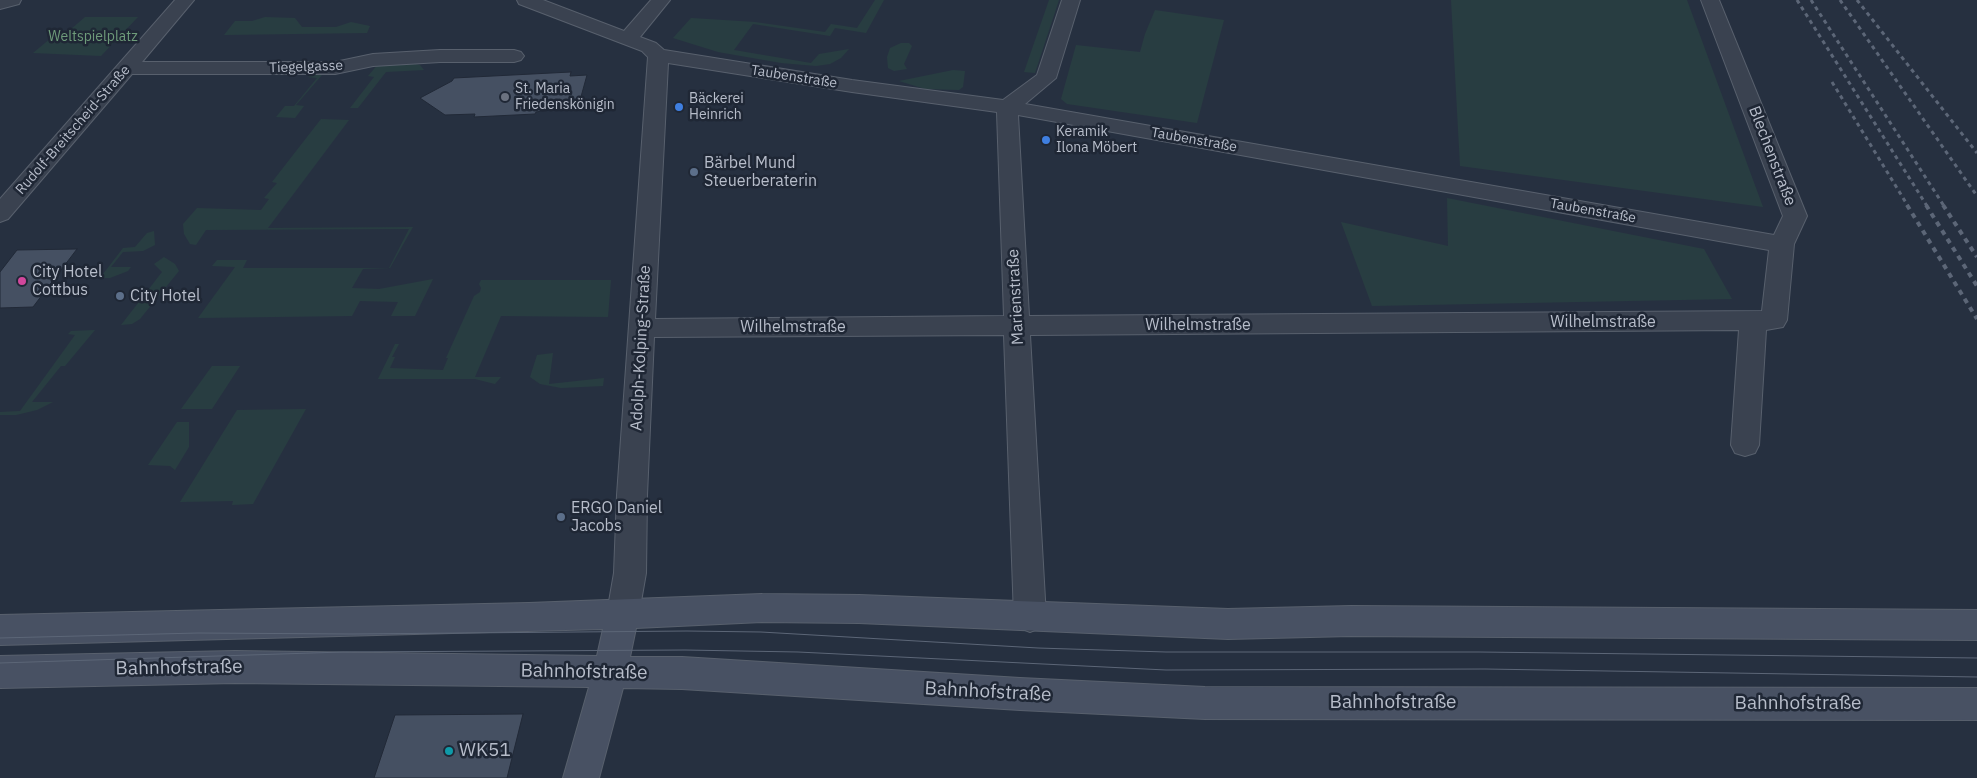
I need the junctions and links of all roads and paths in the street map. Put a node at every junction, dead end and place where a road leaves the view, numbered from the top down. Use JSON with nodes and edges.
{"nodes":[{"id":1,"x":12,"y":0,"type":"edge"},
{"id":2,"x":185,"y":0,"type":"edge"},
{"id":3,"x":526,"y":0,"type":"edge"},
{"id":4,"x":661,"y":0,"type":"edge"},
{"id":5,"x":1071,"y":0,"type":"edge"},
{"id":6,"x":1710,"y":0,"type":"edge"},
{"id":7,"x":0,"y":3,"type":"edge"},
{"id":8,"x":627,"y":39,"type":"junction"},
{"id":9,"x":658,"y":55,"type":"junction"},
{"id":10,"x":514,"y":56,"type":"dead end"},
{"id":11,"x":127,"y":68,"type":"junction"},
{"id":12,"x":1007,"y":107,"type":"junction"},
{"id":13,"x":0,"y":214,"type":"edge"},
{"id":14,"x":1782,"y":244,"type":"junction"},
{"id":15,"x":1752,"y":321,"type":"junction"},
{"id":16,"x":1017,"y":327,"type":"junction"},
{"id":17,"x":643,"y":328,"type":"junction"},
{"id":18,"x":1746,"y":445,"type":"dead end"},
{"id":19,"x":1030,"y":617,"type":"junction"},
{"id":20,"x":1977,"y":625,"type":"edge"},
{"id":21,"x":0,"y":630,"type":"edge"},
{"id":22,"x":617,"y":642,"type":"junction"},
{"id":23,"x":0,"y":672,"type":"edge"},
{"id":24,"x":1965,"y":704,"type":"edge"},
{"id":25,"x":582,"y":778,"type":"edge"}],
"edges":[{"from":1,"to":7,"type":"street"},
{"from":2,"to":11,"type":"street","name":"Rudolf-Breitscheid-Straße"},
{"from":3,"to":8,"type":"street","name":"Taubenstraße"},
{"from":4,"to":8,"type":"street"},
{"from":5,"to":12,"type":"street"},
{"from":6,"to":14,"type":"street","name":"Blechenstraße"},
{"from":8,"to":9,"type":"street","name":"Taubenstraße"},
{"from":9,"to":12,"type":"street","name":"Taubenstraße"},
{"from":9,"to":17,"type":"street","name":"Adolph-Kolping-Straße"},
{"from":10,"to":11,"type":"street","name":"Tiegelgasse"},
{"from":11,"to":13,"type":"street","name":"Rudolf-Breitscheid-Straße"},
{"from":12,"to":14,"type":"street","name":"Taubenstraße"},
{"from":12,"to":16,"type":"street","name":"Marienstraße"},
{"from":14,"to":15,"type":"street","name":"Blechenstraße"},
{"from":15,"to":16,"type":"street","name":"Wilhelmstraße"},
{"from":15,"to":18,"type":"street"},
{"from":16,"to":17,"type":"street","name":"Wilhelmstraße"},
{"from":16,"to":19,"type":"street","name":"Marienstraße"},
{"from":17,"to":22,"type":"street","name":"Adolph-Kolping-Straße"},
{"from":19,"to":20,"type":"main road","name":"Bahnhofstraße"},
{"from":19,"to":22,"type":"main road","name":"Bahnhofstraße"},
{"from":21,"to":22,"type":"main road","name":"Bahnhofstraße"},
{"from":22,"to":23,"type":"main road","name":"Bahnhofstraße"},
{"from":22,"to":24,"type":"main road","name":"Bahnhofstraße"},
{"from":22,"to":25,"type":"main road"}]}
